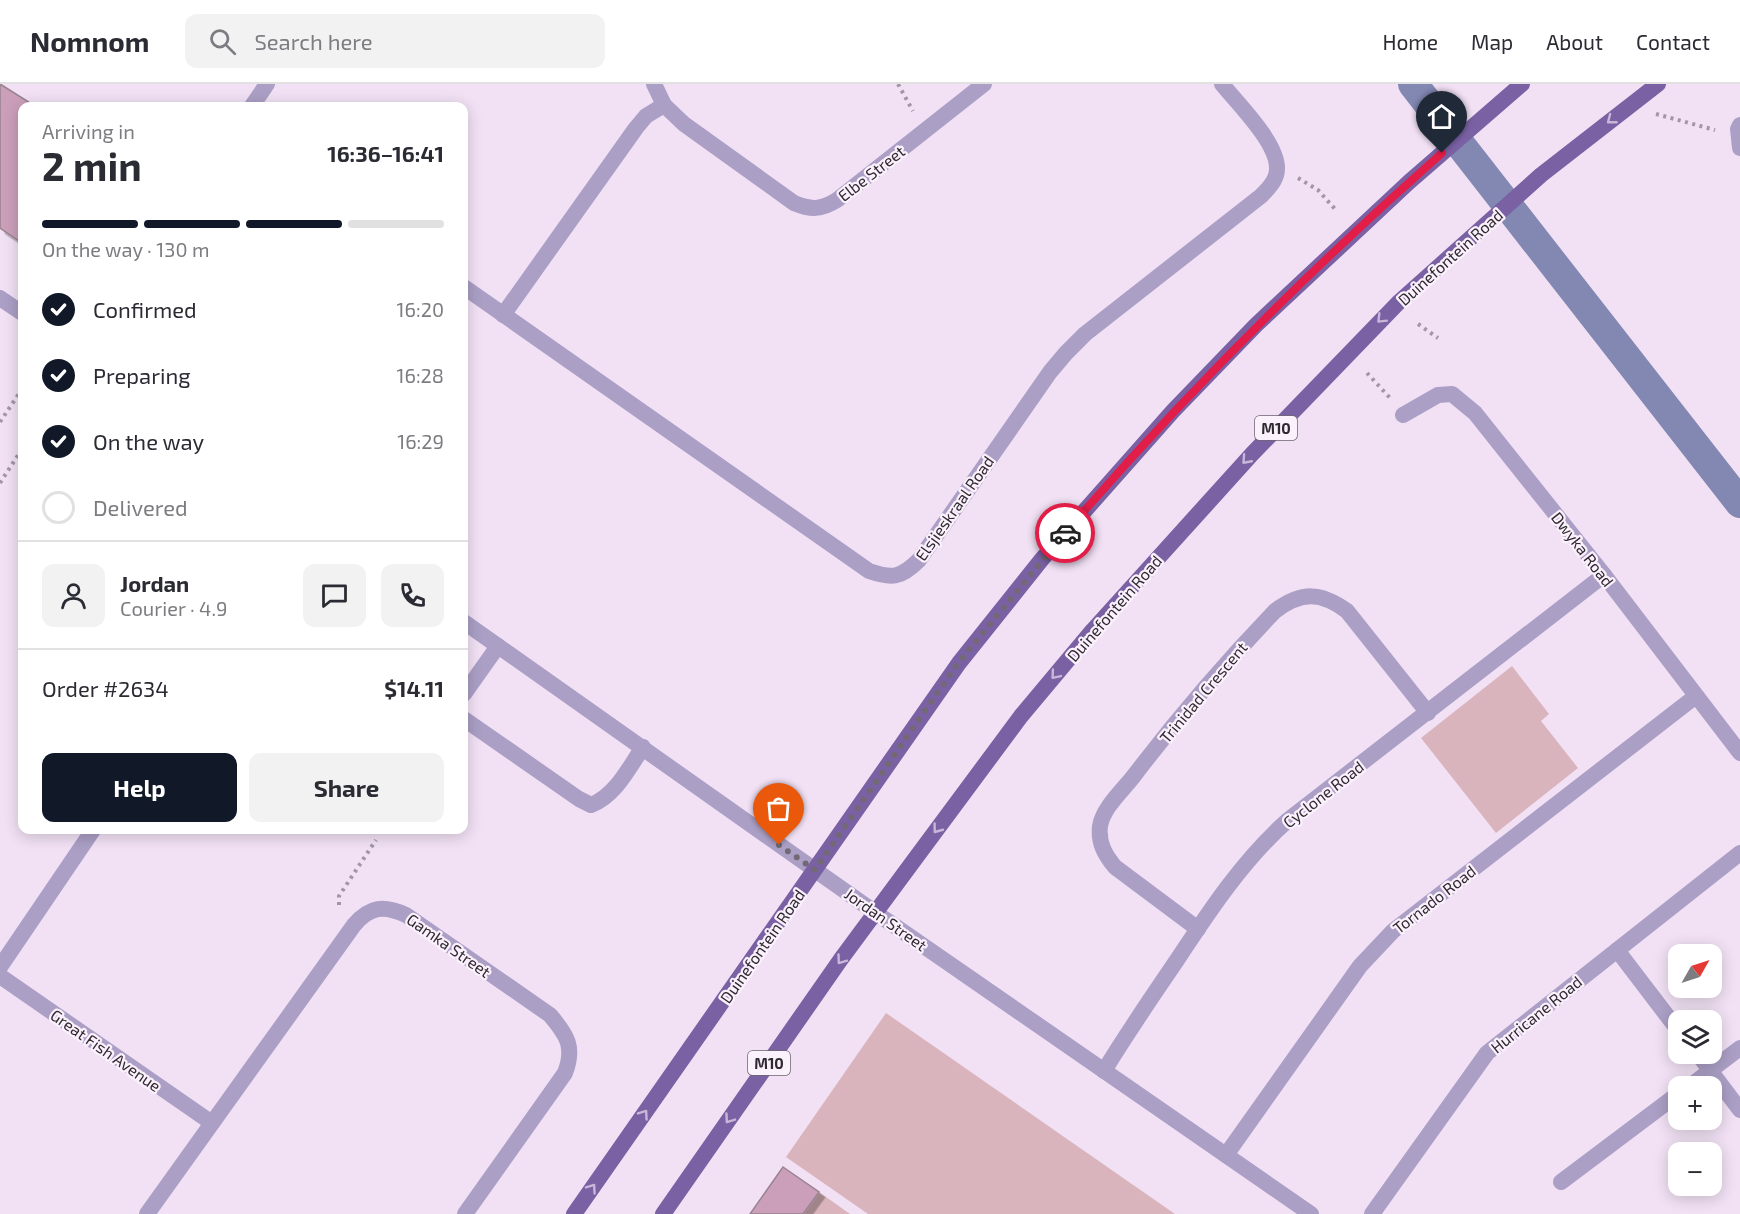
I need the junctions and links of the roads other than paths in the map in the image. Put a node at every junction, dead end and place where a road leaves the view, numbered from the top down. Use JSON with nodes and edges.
{"nodes":[{"id":1,"x":267,"y":84,"type":"edge"},
{"id":2,"x":654,"y":84,"type":"edge"},
{"id":3,"x":984,"y":84,"type":"edge"},
{"id":4,"x":1222,"y":84,"type":"edge"},
{"id":5,"x":1522,"y":84,"type":"edge"},
{"id":6,"x":1658,"y":84,"type":"edge"},
{"id":7,"x":255,"y":102,"type":"edge"},
{"id":8,"x":664,"y":105,"type":"junction"},
{"id":9,"x":1734,"y":128,"type":"edge"},
{"id":10,"x":1740,"y":148,"type":"edge"},
{"id":11,"x":468,"y":290,"type":"edge"},
{"id":12,"x":0,"y":297,"type":"edge"},
{"id":13,"x":18,"y":310,"type":"edge"},
{"id":14,"x":503,"y":315,"type":"junction"},
{"id":15,"x":1403,"y":415,"type":"dead end"},
{"id":16,"x":1604,"y":575,"type":"junction"},
{"id":17,"x":468,"y":625,"type":"edge"},
{"id":18,"x":498,"y":646,"type":"junction"},
{"id":19,"x":468,"y":688,"type":"edge"},
{"id":20,"x":1696,"y":696,"type":"junction"},
{"id":21,"x":1428,"y":712,"type":"junction"},
{"id":22,"x":468,"y":722,"type":"edge"},
{"id":23,"x":644,"y":747,"type":"junction"},
{"id":24,"x":1740,"y":753,"type":"edge"},
{"id":25,"x":90,"y":834,"type":"edge"},
{"id":26,"x":1740,"y":853,"type":"edge"},
{"id":27,"x":815,"y":870,"type":"junction"},
{"id":28,"x":876,"y":913,"type":"junction"},
{"id":29,"x":1198,"y":929,"type":"junction"},
{"id":30,"x":1617,"y":950,"type":"junction"},
{"id":31,"x":0,"y":967,"type":"edge"},
{"id":32,"x":0,"y":976,"type":"edge"},
{"id":33,"x":1668,"y":1017,"type":"edge"},
{"id":34,"x":1740,"y":1048,"type":"edge"},
{"id":35,"x":1705,"y":1064,"type":"edge"},
{"id":36,"x":1104,"y":1071,"type":"junction"},
{"id":37,"x":1710,"y":1071,"type":"junction"},
{"id":38,"x":1703,"y":1076,"type":"edge"},
{"id":39,"x":1668,"y":1102,"type":"edge"},
{"id":40,"x":1740,"y":1110,"type":"edge"},
{"id":41,"x":212,"y":1124,"type":"junction"},
{"id":42,"x":1226,"y":1155,"type":"junction"},
{"id":43,"x":1561,"y":1182,"type":"dead end"},
{"id":44,"x":147,"y":1214,"type":"edge"},
{"id":45,"x":465,"y":1214,"type":"edge"},
{"id":46,"x":574,"y":1214,"type":"edge"},
{"id":47,"x":663,"y":1214,"type":"edge"},
{"id":48,"x":1311,"y":1214,"type":"edge"},
{"id":49,"x":1372,"y":1214,"type":"edge"}],
"edges":[{"from":1,"to":7,"type":"street"},
{"from":2,"to":8,"type":"street","name":"Elbe Street"},
{"from":3,"to":8,"type":"street","name":"Elbe Street"},
{"from":4,"to":14,"type":"street","name":"Elsjieskraal Road"},
{"from":5,"to":27,"type":"main road","name":"Duinefontein Road"},
{"from":6,"to":28,"type":"main road","name":"Duinefontein Road","number":"M10","one_way":true},
{"from":8,"to":14,"type":"street"},
{"from":9,"to":10,"type":"street"},
{"from":11,"to":14,"type":"street","name":"Elsjieskraal Road"},
{"from":12,"to":13,"type":"street"},
{"from":15,"to":16,"type":"street","name":"Dwyka Road"},
{"from":16,"to":20,"type":"street","name":"Dwyka Road"},
{"from":16,"to":21,"type":"street","name":"Cyclone Road"},
{"from":17,"to":18,"type":"street","name":"Jordan Street"},
{"from":18,"to":19,"type":"street"},
{"from":18,"to":23,"type":"street","name":"Jordan Street"},
{"from":20,"to":24,"type":"street","name":"Dwyka Road"},
{"from":20,"to":42,"type":"street","name":"Tornado Road"},
{"from":21,"to":29,"type":"street","name":"Cyclone Road"},
{"from":21,"to":29,"type":"street","name":"Trinidad Crescent"},
{"from":22,"to":23,"type":"street"},
{"from":23,"to":27,"type":"street","name":"Jordan Street"},
{"from":25,"to":31,"type":"street"},
{"from":26,"to":30,"type":"street","name":"Hurricane Road"},
{"from":27,"to":28,"type":"street","name":"Jordan Street"},
{"from":46,"to":27,"type":"main road","name":"Duinefontein Road","one_way":true},
{"from":28,"to":36,"type":"street","name":"Jordan Street"},
{"from":28,"to":47,"type":"main road","name":"Duinefontein Road","number":"M10","one_way":true},
{"from":29,"to":36,"type":"street","name":"Cyclone Road"},
{"from":30,"to":33,"type":"street"},
{"from":30,"to":49,"type":"street","name":"Hurricane Road"},
{"from":32,"to":41,"type":"street","name":"Great Fish Avenue"},
{"from":34,"to":37,"type":"street"},
{"from":35,"to":37,"type":"street"},
{"from":36,"to":42,"type":"street","name":"Jordan Street"},
{"from":37,"to":38,"type":"street"},
{"from":37,"to":40,"type":"street"},
{"from":39,"to":43,"type":"street"},
{"from":41,"to":44,"type":"street","name":"Gamka Street"},
{"from":41,"to":45,"type":"street","name":"Gamka Street"},
{"from":42,"to":48,"type":"street","name":"Jordan Street"}]}
